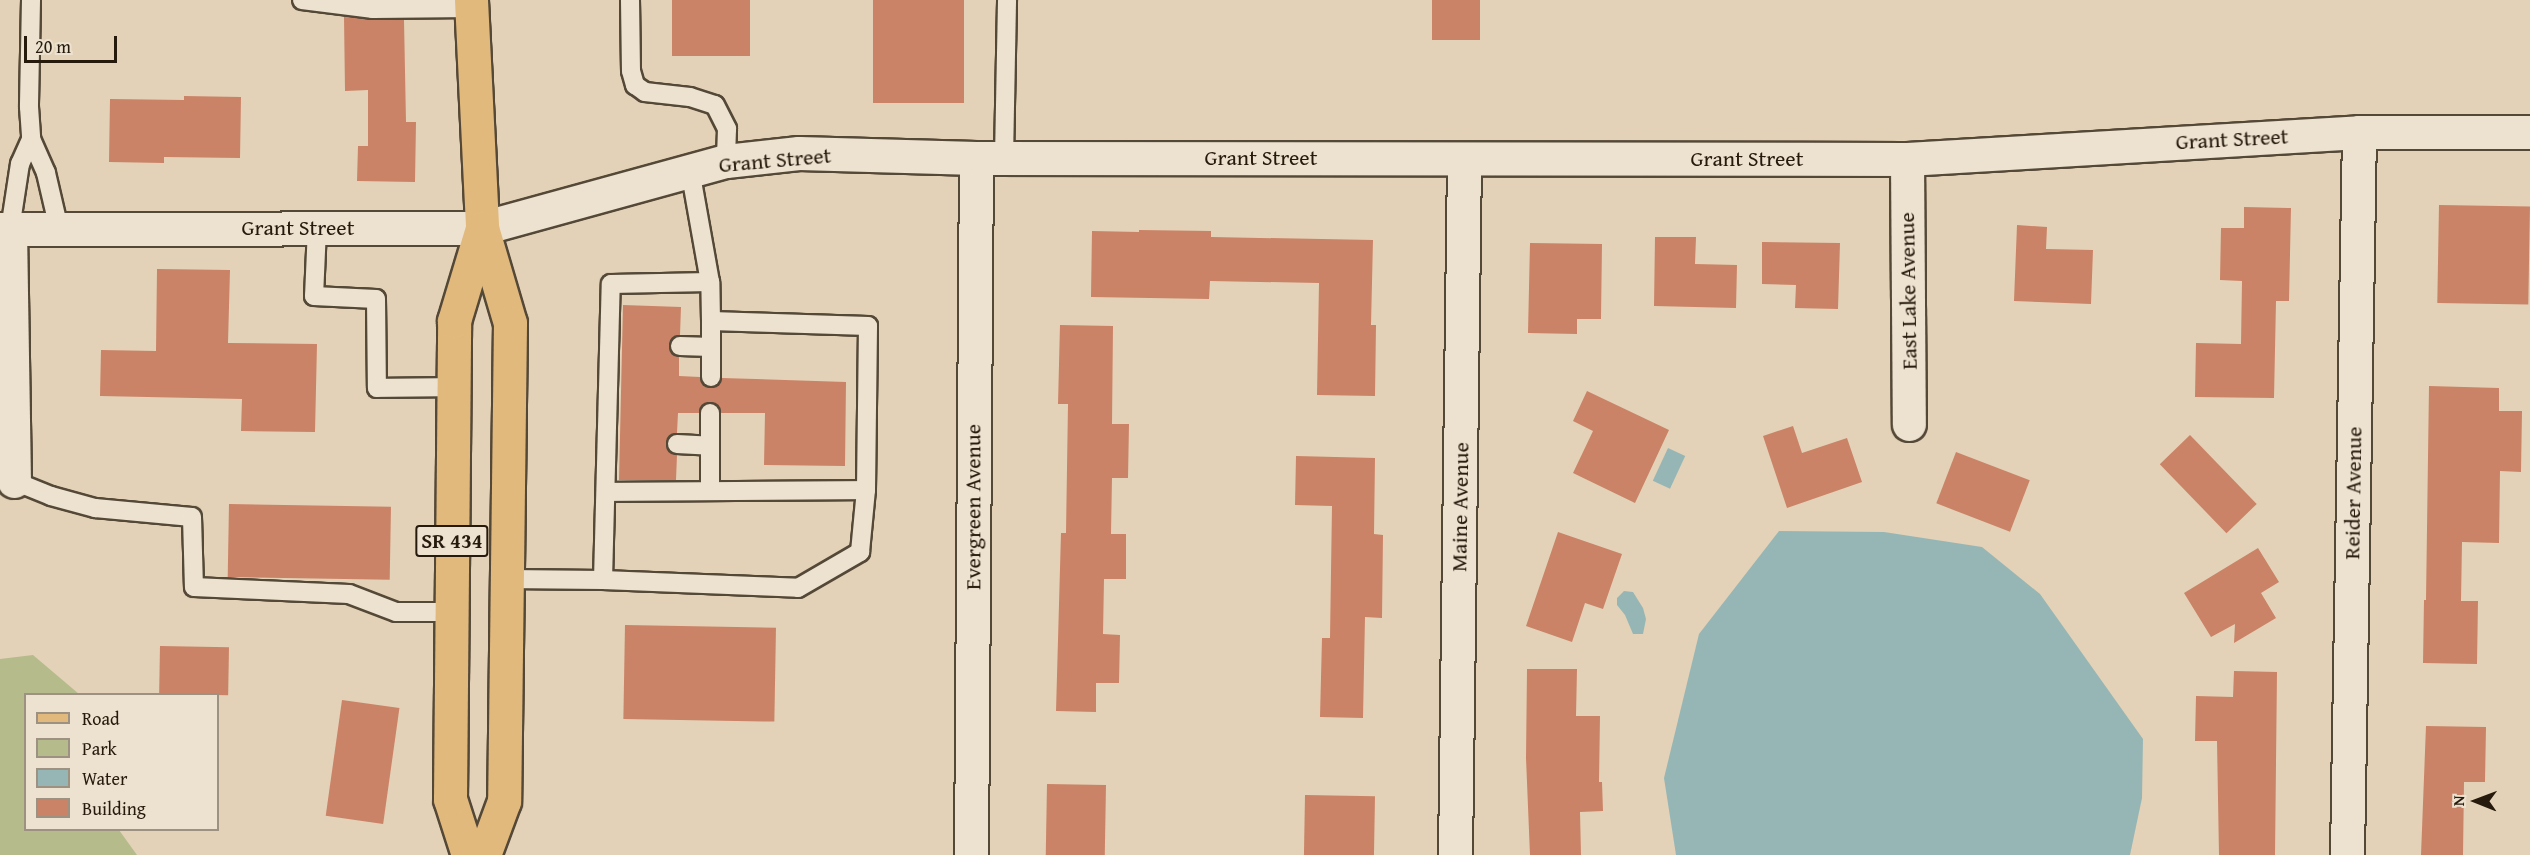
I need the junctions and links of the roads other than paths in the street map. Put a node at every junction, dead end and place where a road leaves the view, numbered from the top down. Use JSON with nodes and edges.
{"nodes":[{"id":1,"x":31,"y":0,"type":"edge"},
{"id":2,"x":302,"y":0,"type":"edge"},
{"id":3,"x":630,"y":0,"type":"edge"},
{"id":4,"x":1007,"y":0,"type":"edge"},
{"id":5,"x":471,"y":4,"type":"edge"},
{"id":6,"x":2359,"y":132,"type":"junction"},
{"id":7,"x":2530,"y":132,"type":"edge"},
{"id":8,"x":31,"y":139,"type":"junction"},
{"id":9,"x":990,"y":158,"type":"junction"},
{"id":10,"x":1464,"y":159,"type":"junction"},
{"id":11,"x":1907,"y":159,"type":"junction"},
{"id":12,"x":726,"y":161,"type":"junction"},
{"id":13,"x":690,"y":171,"type":"junction"},
{"id":14,"x":317,"y":228,"type":"junction"},
{"id":15,"x":482,"y":228,"type":"junction"},
{"id":16,"x":5,"y":229,"type":"edge"},
{"id":17,"x":59,"y":229,"type":"junction"},
{"id":18,"x":710,"y":282,"type":"junction"},
{"id":19,"x":711,"y":321,"type":"junction"},
{"id":20,"x":680,"y":346,"type":"dead end"},
{"id":21,"x":711,"y":347,"type":"junction"},
{"id":22,"x":711,"y":377,"type":"dead end"},
{"id":23,"x":454,"y":387,"type":"junction"},
{"id":24,"x":710,"y":413,"type":"dead end"},
{"id":25,"x":1909,"y":424,"type":"dead end"},
{"id":26,"x":677,"y":444,"type":"dead end"},
{"id":27,"x":710,"y":446,"type":"junction"},
{"id":28,"x":14,"y":481,"type":"joint"},
{"id":29,"x":866,"y":490,"type":"junction"},
{"id":30,"x":710,"y":491,"type":"junction"},
{"id":31,"x":606,"y":492,"type":"junction"},
{"id":32,"x":507,"y":579,"type":"junction"},
{"id":33,"x":603,"y":580,"type":"junction"},
{"id":34,"x":452,"y":612,"type":"junction"},
{"id":35,"x":468,"y":855,"type":"edge"},
{"id":36,"x":484,"y":855,"type":"edge"},
{"id":37,"x":970,"y":855,"type":"edge"},
{"id":38,"x":1455,"y":855,"type":"edge"},
{"id":39,"x":2348,"y":855,"type":"edge"}],
"edges":[{"from":1,"to":8,"type":"lane"},
{"from":2,"to":5,"type":"lane"},
{"from":3,"to":12,"type":"lane"},
{"from":4,"to":9,"type":"lane"},
{"from":5,"to":15,"type":"main road","number":"SR 434"},
{"from":6,"to":7,"type":"street","name":"Grant Street"},
{"from":6,"to":11,"type":"street","name":"Grant Street"},
{"from":6,"to":39,"type":"street","name":"Reider Avenue"},
{"from":8,"to":16,"type":"lane"},
{"from":8,"to":17,"type":"lane"},
{"from":9,"to":10,"type":"street","name":"Grant Street"},
{"from":9,"to":12,"type":"street","name":"Grant Street"},
{"from":9,"to":37,"type":"street","name":"Evergreen Avenue"},
{"from":10,"to":11,"type":"street","name":"Grant Street"},
{"from":10,"to":38,"type":"street","name":"Maine Avenue"},
{"from":11,"to":25,"type":"street","name":"East Lake Avenue"},
{"from":12,"to":13,"type":"street","name":"Grant Street"},
{"from":13,"to":15,"type":"street","name":"Grant Street"},
{"from":13,"to":18,"type":"lane"},
{"from":14,"to":15,"type":"street","name":"Grant Street"},
{"from":14,"to":17,"type":"street","name":"Grant Street"},
{"from":14,"to":23,"type":"lane"},
{"from":15,"to":23,"type":"main road","number":"SR 434"},
{"from":15,"to":32,"type":"main road","number":"SR 434"},
{"from":16,"to":17,"type":"street","name":"Grant Street"},
{"from":16,"to":28,"type":"street"},
{"from":18,"to":19,"type":"lane"},
{"from":18,"to":31,"type":"lane"},
{"from":19,"to":21,"type":"lane"},
{"from":19,"to":29,"type":"lane"},
{"from":20,"to":21,"type":"lane"},
{"from":21,"to":22,"type":"lane"},
{"from":23,"to":34,"type":"main road","number":"SR 434"},
{"from":24,"to":27,"type":"lane"},
{"from":26,"to":27,"type":"lane"},
{"from":27,"to":30,"type":"lane"},
{"from":28,"to":34,"type":"lane"},
{"from":29,"to":30,"type":"lane"},
{"from":29,"to":33,"type":"lane"},
{"from":30,"to":31,"type":"lane"},
{"from":31,"to":33,"type":"lane"},
{"from":32,"to":33,"type":"lane"},
{"from":32,"to":36,"type":"main road","number":"SR 434"},
{"from":34,"to":35,"type":"main road","number":"SR 434"}]}
